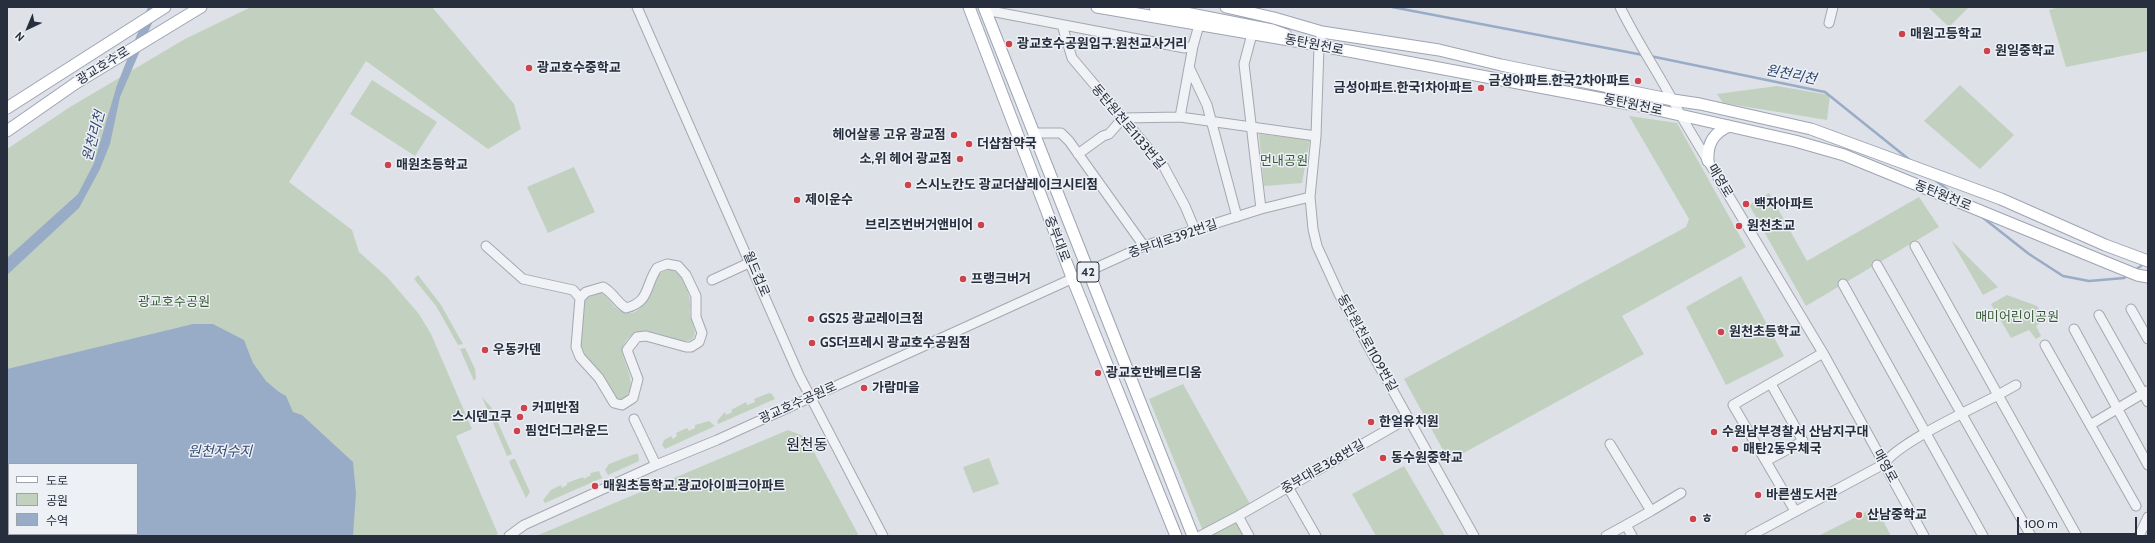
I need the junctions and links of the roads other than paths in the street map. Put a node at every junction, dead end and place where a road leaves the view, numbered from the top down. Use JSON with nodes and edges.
{"nodes":[{"id":1,"x":165,"y":7,"type":"edge"},
{"id":2,"x":201,"y":7,"type":"edge"},
{"id":3,"x":637,"y":7,"type":"edge"},
{"id":4,"x":969,"y":7,"type":"edge"},
{"id":5,"x":1097,"y":7,"type":"edge"},
{"id":6,"x":1156,"y":7,"type":"edge"},
{"id":7,"x":1194,"y":7,"type":"edge"},
{"id":8,"x":1226,"y":7,"type":"edge"},
{"id":9,"x":1620,"y":7,"type":"edge"},
{"id":10,"x":1833,"y":7,"type":"edge"},
{"id":11,"x":985,"y":9,"type":"edge"},
{"id":12,"x":1829,"y":23,"type":"dead end"},
{"id":13,"x":1062,"y":25,"type":"junction"},
{"id":14,"x":1199,"y":25,"type":"junction"},
{"id":15,"x":1322,"y":32,"type":"junction"},
{"id":16,"x":1252,"y":34,"type":"junction"},
{"id":17,"x":1193,"y":46,"type":"junction"},
{"id":18,"x":1319,"y":47,"type":"junction"},
{"id":19,"x":1189,"y":66,"type":"junction"},
{"id":20,"x":27,"y":94,"type":"junction"},
{"id":21,"x":1673,"y":100,"type":"junction"},
{"id":22,"x":7,"y":102,"type":"edge"},
{"id":23,"x":7,"y":108,"type":"edge"},
{"id":24,"x":1681,"y":116,"type":"junction"},
{"id":25,"x":1180,"y":117,"type":"junction"},
{"id":26,"x":1123,"y":118,"type":"junction"},
{"id":27,"x":1212,"y":122,"type":"junction"},
{"id":28,"x":1729,"y":126,"type":"junction"},
{"id":29,"x":1252,"y":127,"type":"junction"},
{"id":30,"x":7,"y":131,"type":"edge"},
{"id":31,"x":1033,"y":133,"type":"junction"},
{"id":32,"x":1316,"y":136,"type":"junction"},
{"id":33,"x":1078,"y":154,"type":"junction"},
{"id":34,"x":1708,"y":161,"type":"junction"},
{"id":35,"x":1310,"y":197,"type":"junction"},
{"id":36,"x":1261,"y":209,"type":"junction"},
{"id":37,"x":1237,"y":217,"type":"junction"},
{"id":38,"x":1195,"y":230,"type":"junction"},
{"id":39,"x":486,"y":246,"type":"dead end"},
{"id":40,"x":1144,"y":246,"type":"junction"},
{"id":41,"x":1915,"y":246,"type":"dead end"},
{"id":42,"x":2148,"y":261,"type":"edge"},
{"id":43,"x":751,"y":262,"type":"junction"},
{"id":44,"x":1877,"y":265,"type":"dead end"},
{"id":45,"x":1088,"y":272,"type":"junction"},
{"id":46,"x":2148,"y":277,"type":"edge"},
{"id":47,"x":712,"y":280,"type":"dead end"},
{"id":48,"x":1073,"y":280,"type":"junction"},
{"id":49,"x":1843,"y":284,"type":"dead end"},
{"id":50,"x":580,"y":298,"type":"junction"},
{"id":51,"x":2131,"y":309,"type":"dead end"},
{"id":52,"x":2100,"y":315,"type":"dead end"},
{"id":53,"x":2074,"y":329,"type":"dead end"},
{"id":54,"x":2148,"y":339,"type":"edge"},
{"id":55,"x":2045,"y":345,"type":"dead end"},
{"id":56,"x":1823,"y":353,"type":"junction"},
{"id":57,"x":1771,"y":384,"type":"junction"},
{"id":58,"x":2016,"y":385,"type":"dead end"},
{"id":59,"x":2146,"y":392,"type":"edge"},
{"id":60,"x":1998,"y":395,"type":"junction"},
{"id":61,"x":810,"y":397,"type":"junction"},
{"id":62,"x":2148,"y":402,"type":"edge"},
{"id":63,"x":2117,"y":408,"type":"junction"},
{"id":64,"x":1962,"y":414,"type":"junction"},
{"id":65,"x":1408,"y":418,"type":"junction"},
{"id":66,"x":634,"y":419,"type":"dead end"},
{"id":67,"x":2090,"y":425,"type":"junction"},
{"id":68,"x":1925,"y":434,"type":"junction"},
{"id":69,"x":1610,"y":444,"type":"dead end"},
{"id":70,"x":1766,"y":462,"type":"junction"},
{"id":71,"x":1884,"y":464,"type":"junction"},
{"id":72,"x":656,"y":465,"type":"junction"},
{"id":73,"x":2148,"y":465,"type":"edge"},
{"id":74,"x":1288,"y":487,"type":"junction"},
{"id":75,"x":1681,"y":493,"type":"dead end"},
{"id":76,"x":2136,"y":506,"type":"dead end"},
{"id":77,"x":1651,"y":511,"type":"junction"},
{"id":78,"x":1795,"y":511,"type":"junction"},
{"id":79,"x":1238,"y":516,"type":"junction"},
{"id":80,"x":2148,"y":517,"type":"edge"},
{"id":81,"x":1626,"y":525,"type":"junction"},
{"id":82,"x":509,"y":536,"type":"edge"},
{"id":83,"x":883,"y":536,"type":"edge"},
{"id":84,"x":1176,"y":536,"type":"edge"},
{"id":85,"x":1193,"y":536,"type":"edge"},
{"id":86,"x":1200,"y":536,"type":"edge"},
{"id":87,"x":1249,"y":536,"type":"edge"},
{"id":88,"x":1316,"y":536,"type":"edge"},
{"id":89,"x":1474,"y":536,"type":"edge"},
{"id":90,"x":1606,"y":536,"type":"edge"},
{"id":91,"x":1632,"y":536,"type":"edge"},
{"id":92,"x":1750,"y":536,"type":"edge"},
{"id":93,"x":1924,"y":536,"type":"edge"},
{"id":94,"x":1982,"y":536,"type":"edge"},
{"id":95,"x":2031,"y":536,"type":"edge"},
{"id":96,"x":2077,"y":536,"type":"edge"},
{"id":97,"x":2139,"y":536,"type":"edge"}],
"edges":[{"from":1,"to":20,"type":"main road","name":"광교호수로"},
{"from":2,"to":30,"type":"main road","name":"광교호수로"},
{"from":3,"to":43,"type":"street","name":"월드컵로"},
{"from":4,"to":48,"type":"main road","name":"중부대로","number":"42"},
{"from":5,"to":14,"type":"main road","name":"동탄원천로"},
{"from":6,"to":18,"type":"main road"},
{"from":7,"to":15,"type":"main road"},
{"from":8,"to":15,"type":"main road","name":"동탄원천로"},
{"from":9,"to":21,"type":"street","name":"매영로"},
{"from":10,"to":12,"type":"street"},
{"from":11,"to":13,"type":"street"},
{"from":11,"to":31,"type":"main road","name":"중부대로","number":"42"},
{"from":13,"to":17,"type":"street"},
{"from":13,"to":26,"type":"street","name":"동탄원천로1133번길"},
{"from":14,"to":16,"type":"main road","name":"동탄원천로"},
{"from":14,"to":17,"type":"street"},
{"from":15,"to":18,"type":"street","name":"동탄원천로1109번길"},
{"from":15,"to":21,"type":"main road","name":"동탄원천로"},
{"from":16,"to":18,"type":"main road","name":"동탄원천로"},
{"from":16,"to":29,"type":"street"},
{"from":17,"to":19,"type":"street"},
{"from":18,"to":24,"type":"main road","name":"동탄원천로"},
{"from":18,"to":32,"type":"street","name":"동탄원천로1109번길"},
{"from":19,"to":25,"type":"street"},
{"from":19,"to":27,"type":"street"},
{"from":20,"to":22,"type":"main road"},
{"from":20,"to":23,"type":"main road","name":"광교호수로"},
{"from":21,"to":24,"type":"street","name":"매영로"},
{"from":21,"to":42,"type":"main road","name":"동탄원천로"},
{"from":24,"to":28,"type":"main road","name":"동탄원천로"},
{"from":24,"to":34,"type":"street","name":"매영로"},
{"from":25,"to":26,"type":"street"},
{"from":25,"to":27,"type":"street"},
{"from":26,"to":33,"type":"street"},
{"from":26,"to":38,"type":"street","name":"동탄원천로1133번길"},
{"from":27,"to":29,"type":"street"},
{"from":27,"to":37,"type":"street"},
{"from":28,"to":34,"type":"main road"},
{"from":28,"to":46,"type":"main road","name":"동탄원천로"},
{"from":29,"to":32,"type":"street"},
{"from":29,"to":36,"type":"street"},
{"from":31,"to":33,"type":"street"},
{"from":31,"to":45,"type":"main road","name":"중부대로","number":"42"},
{"from":32,"to":35,"type":"street","name":"동탄원천로1109번길"},
{"from":33,"to":40,"type":"street"},
{"from":34,"to":56,"type":"street","name":"매영로"},
{"from":35,"to":36,"type":"street","name":"중부대로392번길"},
{"from":35,"to":65,"type":"street","name":"동탄원천로1109번길"},
{"from":36,"to":37,"type":"street","name":"중부대로392번길"},
{"from":37,"to":38,"type":"street","name":"중부대로392번길"},
{"from":38,"to":40,"type":"street","name":"중부대로392번길"},
{"from":39,"to":50,"type":"street"},
{"from":40,"to":45,"type":"street","name":"중부대로392번길"},
{"from":41,"to":60,"type":"street"},
{"from":43,"to":47,"type":"street"},
{"from":43,"to":61,"type":"street","name":"월드컵로"},
{"from":44,"to":64,"type":"street"},
{"from":45,"to":48,"type":"street","name":"광교호수공원로"},
{"from":45,"to":85,"type":"main road","name":"중부대로","number":"42"},
{"from":48,"to":61,"type":"street","name":"광교호수공원로"},
{"from":48,"to":84,"type":"main road","name":"중부대로","number":"42"},
{"from":49,"to":68,"type":"street"},
{"from":50,"to":50,"type":"street"},
{"from":51,"to":54,"type":"street"},
{"from":52,"to":59,"type":"street"},
{"from":53,"to":63,"type":"street"},
{"from":55,"to":67,"type":"street"},
{"from":56,"to":57,"type":"street"},
{"from":56,"to":71,"type":"street","name":"매영로"},
{"from":57,"to":70,"type":"street"},
{"from":57,"to":70,"type":"street"},
{"from":58,"to":60,"type":"street"},
{"from":59,"to":62,"type":"street"},
{"from":59,"to":63,"type":"street"},
{"from":60,"to":64,"type":"street"},
{"from":60,"to":96,"type":"street"},
{"from":61,"to":72,"type":"street","name":"광교호수공원로"},
{"from":61,"to":83,"type":"street","name":"월드컵로"},
{"from":63,"to":67,"type":"street"},
{"from":63,"to":73,"type":"street"},
{"from":64,"to":68,"type":"street"},
{"from":64,"to":95,"type":"street"},
{"from":65,"to":74,"type":"street","name":"중부대로368번길"},
{"from":65,"to":89,"type":"street","name":"동탄원천로1109번길"},
{"from":66,"to":72,"type":"street"},
{"from":67,"to":76,"type":"street"},
{"from":68,"to":71,"type":"street"},
{"from":68,"to":94,"type":"street"},
{"from":69,"to":77,"type":"street"},
{"from":70,"to":78,"type":"street"},
{"from":71,"to":78,"type":"street"},
{"from":71,"to":93,"type":"street","name":"매영로"},
{"from":72,"to":82,"type":"street","name":"광교호수공원로"},
{"from":74,"to":79,"type":"street","name":"중부대로368번길"},
{"from":74,"to":88,"type":"street"},
{"from":75,"to":77,"type":"street"},
{"from":77,"to":81,"type":"street"},
{"from":78,"to":92,"type":"street"},
{"from":79,"to":86,"type":"street","name":"중부대로368번길"},
{"from":79,"to":87,"type":"street"},
{"from":80,"to":97,"type":"street"},
{"from":81,"to":90,"type":"street"},
{"from":81,"to":91,"type":"street"}]}
